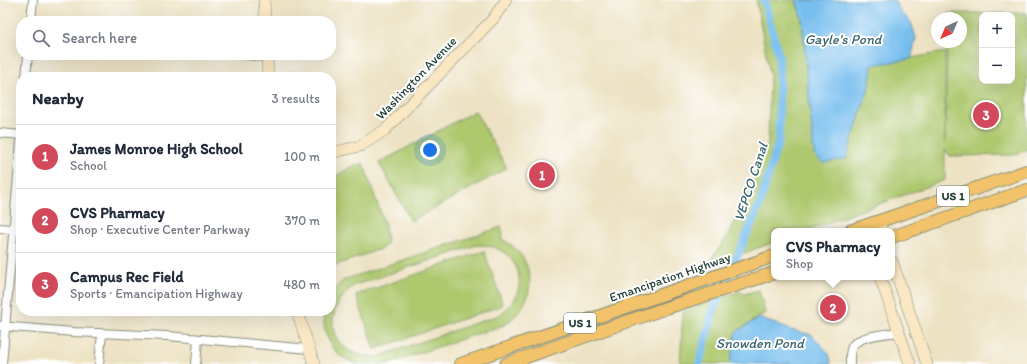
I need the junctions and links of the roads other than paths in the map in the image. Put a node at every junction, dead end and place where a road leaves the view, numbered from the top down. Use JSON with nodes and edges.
{"nodes":[{"id":1,"x":33,"y":0,"type":"edge"},
{"id":2,"x":264,"y":0,"type":"edge"},
{"id":3,"x":506,"y":0,"type":"edge"},
{"id":4,"x":31,"y":16,"type":"edge"},
{"id":5,"x":265,"y":16,"type":"edge"},
{"id":6,"x":28,"y":60,"type":"edge"},
{"id":7,"x":267,"y":60,"type":"edge"},
{"id":8,"x":26,"y":72,"type":"edge"},
{"id":9,"x":268,"y":72,"type":"edge"},
{"id":10,"x":0,"y":133,"type":"edge"},
{"id":11,"x":16,"y":135,"type":"edge"},
{"id":12,"x":336,"y":152,"type":"edge"},
{"id":13,"x":1027,"y":171,"type":"edge"},
{"id":14,"x":1027,"y":190,"type":"edge"},
{"id":15,"x":881,"y":226,"type":"edge"},
{"id":16,"x":0,"y":228,"type":"edge"},
{"id":17,"x":869,"y":228,"type":"edge"},
{"id":18,"x":16,"y":230,"type":"edge"},
{"id":19,"x":895,"y":236,"type":"edge"},
{"id":20,"x":16,"y":237,"type":"edge"},
{"id":21,"x":771,"y":257,"type":"edge"},
{"id":22,"x":895,"y":270,"type":"edge"},
{"id":23,"x":771,"y":274,"type":"edge"},
{"id":24,"x":881,"y":280,"type":"edge"},
{"id":25,"x":299,"y":316,"type":"edge"},
{"id":26,"x":3,"y":326,"type":"edge"},
{"id":27,"x":899,"y":332,"type":"junction"},
{"id":28,"x":102,"y":334,"type":"junction"},
{"id":29,"x":198,"y":339,"type":"junction"},
{"id":30,"x":309,"y":349,"type":"junction"},
{"id":31,"x":2,"y":364,"type":"edge"},
{"id":32,"x":99,"y":364,"type":"edge"},
{"id":33,"x":196,"y":364,"type":"edge"},
{"id":34,"x":314,"y":364,"type":"edge"},
{"id":35,"x":461,"y":364,"type":"edge"},
{"id":36,"x":506,"y":364,"type":"edge"},
{"id":37,"x":850,"y":364,"type":"edge"},
{"id":38,"x":910,"y":364,"type":"edge"},
{"id":39,"x":927,"y":364,"type":"edge"}],
"edges":[{"from":1,"to":4,"type":"street"},
{"from":2,"to":5,"type":"street"},
{"from":3,"to":12,"type":"street","name":"Washington Avenue"},
{"from":6,"to":8,"type":"street"},
{"from":7,"to":9,"type":"street"},
{"from":10,"to":11,"type":"street"},
{"from":13,"to":15,"type":"main road","number":"US 1"},
{"from":14,"to":19,"type":"main road","number":"US 1"},
{"from":15,"to":17,"type":"main road","number":"US 1"},
{"from":16,"to":18,"type":"street"},
{"from":20,"to":26,"type":"street"},
{"from":21,"to":35,"type":"main road","name":"Emancipation Highway","number":"US 1"},
{"from":22,"to":39,"type":"street"},
{"from":23,"to":36,"type":"main road","number":"US 1"},
{"from":24,"to":27,"type":"street"},
{"from":25,"to":30,"type":"street"},
{"from":26,"to":28,"type":"street"},
{"from":26,"to":31,"type":"street"},
{"from":27,"to":37,"type":"street"},
{"from":27,"to":38,"type":"street"},
{"from":28,"to":29,"type":"street"},
{"from":28,"to":32,"type":"street"},
{"from":29,"to":30,"type":"street"},
{"from":29,"to":33,"type":"street"},
{"from":30,"to":34,"type":"street"}]}
